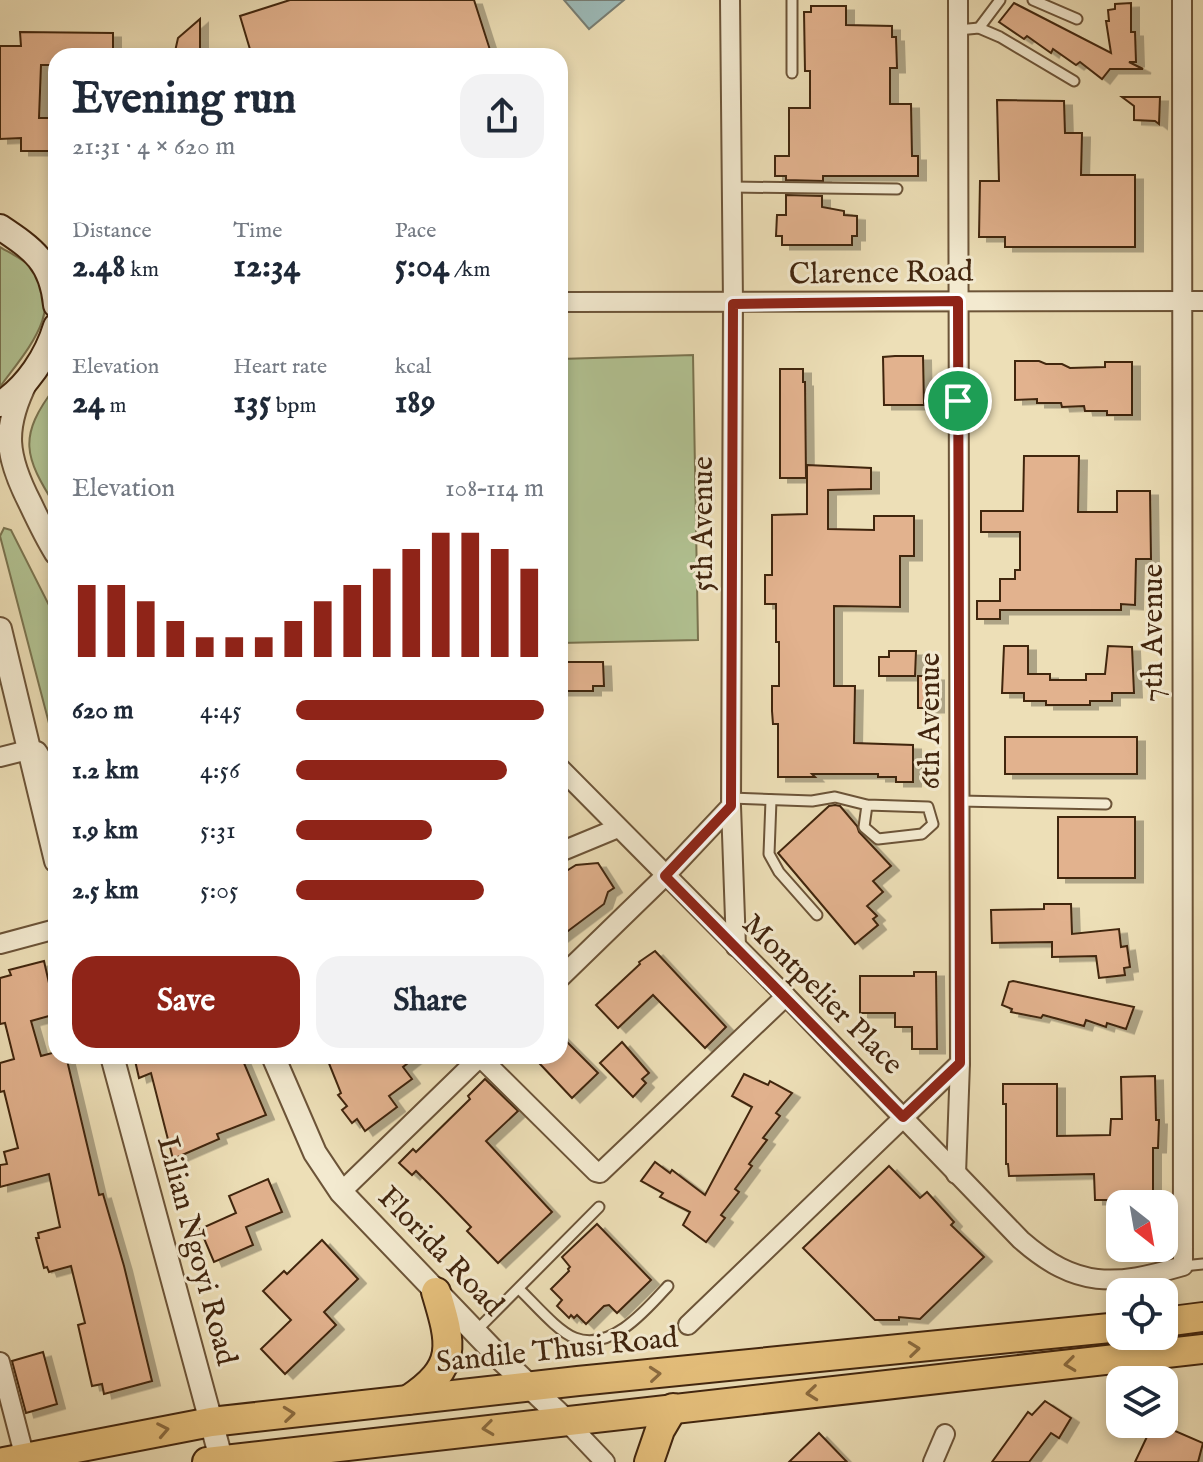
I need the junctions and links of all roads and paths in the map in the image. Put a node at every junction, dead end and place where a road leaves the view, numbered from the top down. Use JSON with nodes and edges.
{"nodes":[{"id":1,"x":730,"y":0,"type":"edge"},
{"id":2,"x":792,"y":0,"type":"edge"},
{"id":3,"x":958,"y":0,"type":"edge"},
{"id":4,"x":1000,"y":0,"type":"edge"},
{"id":5,"x":1033,"y":0,"type":"edge"},
{"id":6,"x":1182,"y":0,"type":"edge"},
{"id":7,"x":1077,"y":19,"type":"dead end"},
{"id":8,"x":979,"y":28,"type":"junction"},
{"id":9,"x":958,"y":30,"type":"junction"},
{"id":10,"x":792,"y":73,"type":"dead end"},
{"id":11,"x":1074,"y":81,"type":"dead end"},
{"id":12,"x":732,"y":187,"type":"junction"},
{"id":13,"x":897,"y":189,"type":"dead end"},
{"id":14,"x":0,"y":227,"type":"edge"},
{"id":15,"x":33,"y":249,"type":"junction"},
{"id":16,"x":48,"y":261,"type":"edge"},
{"id":17,"x":48,"y":274,"type":"edge"},
{"id":18,"x":958,"y":301,"type":"junction"},
{"id":19,"x":1181,"y":301,"type":"junction"},
{"id":20,"x":1203,"y":301,"type":"edge"},
{"id":21,"x":568,"y":302,"type":"edge"},
{"id":22,"x":733,"y":304,"type":"junction"},
{"id":23,"x":48,"y":345,"type":"edge"},
{"id":24,"x":30,"y":376,"type":"junction"},
{"id":25,"x":0,"y":404,"type":"edge"},
{"id":26,"x":48,"y":541,"type":"edge"},
{"id":27,"x":0,"y":629,"type":"edge"},
{"id":28,"x":4,"y":660,"type":"edge"},
{"id":29,"x":25,"y":740,"type":"junction"},
{"id":30,"x":0,"y":757,"type":"edge"},
{"id":31,"x":48,"y":774,"type":"edge"},
{"id":32,"x":568,"y":776,"type":"edge"},
{"id":33,"x":771,"y":800,"type":"junction"},
{"id":34,"x":960,"y":801,"type":"junction"},
{"id":35,"x":731,"y":802,"type":"junction"},
{"id":36,"x":1106,"y":804,"type":"dead end"},
{"id":37,"x":867,"y":805,"type":"junction"},
{"id":38,"x":618,"y":828,"type":"junction"},
{"id":39,"x":48,"y":830,"type":"edge"},
{"id":40,"x":568,"y":849,"type":"edge"},
{"id":41,"x":665,"y":876,"type":"junction"},
{"id":42,"x":817,"y":915,"type":"dead end"},
{"id":43,"x":48,"y":931,"type":"edge"},
{"id":44,"x":0,"y":944,"type":"edge"},
{"id":45,"x":736,"y":947,"type":"junction"},
{"id":46,"x":568,"y":970,"type":"edge"},
{"id":47,"x":786,"y":996,"type":"junction"},
{"id":48,"x":960,"y":1063,"type":"junction"},
{"id":49,"x":114,"y":1064,"type":"edge"},
{"id":50,"x":276,"y":1064,"type":"edge"},
{"id":51,"x":472,"y":1064,"type":"edge"},
{"id":52,"x":488,"y":1064,"type":"edge"},
{"id":53,"x":903,"y":1117,"type":"junction"},
{"id":54,"x":956,"y":1174,"type":"junction"},
{"id":55,"x":341,"y":1192,"type":"junction"},
{"id":56,"x":599,"y":1207,"type":"dead end"},
{"id":57,"x":1203,"y":1264,"type":"edge"},
{"id":58,"x":1183,"y":1266,"type":"junction"},
{"id":59,"x":668,"y":1286,"type":"dead end"},
{"id":60,"x":519,"y":1289,"type":"junction"},
{"id":61,"x":436,"y":1292,"type":"junction"},
{"id":62,"x":1203,"y":1317,"type":"edge"},
{"id":63,"x":1178,"y":1320,"type":"edge"},
{"id":64,"x":688,"y":1325,"type":"dead end"},
{"id":65,"x":1106,"y":1328,"type":"edge"},
{"id":66,"x":475,"y":1332,"type":"junction"},
{"id":67,"x":1203,"y":1349,"type":"edge"},
{"id":68,"x":0,"y":1362,"type":"edge"},
{"id":69,"x":531,"y":1387,"type":"junction"},
{"id":70,"x":407,"y":1401,"type":"junction"},
{"id":71,"x":673,"y":1408,"type":"junction"},
{"id":72,"x":566,"y":1421,"type":"junction"},
{"id":73,"x":211,"y":1422,"type":"junction"},
{"id":74,"x":945,"y":1434,"type":"dead end"},
{"id":75,"x":15,"y":1460,"type":"edge"},
{"id":76,"x":217,"y":1461,"type":"edge"},
{"id":77,"x":605,"y":1462,"type":"edge"},
{"id":78,"x":649,"y":1462,"type":"edge"},
{"id":79,"x":933,"y":1462,"type":"edge"}],
"edges":[{"from":1,"to":12,"type":"street","name":"5th Avenue"},
{"from":2,"to":10,"type":"lane"},
{"from":3,"to":9,"type":"street","name":"6th Avenue"},
{"from":4,"to":8,"type":"lane"},
{"from":5,"to":7,"type":"lane"},
{"from":6,"to":19,"type":"street","name":"7th Avenue"},
{"from":8,"to":9,"type":"lane"},
{"from":8,"to":11,"type":"lane"},
{"from":9,"to":18,"type":"street","name":"6th Avenue"},
{"from":12,"to":13,"type":"lane"},
{"from":12,"to":22,"type":"street","name":"5th Avenue"},
{"from":14,"to":15,"type":"main road"},
{"from":15,"to":16,"type":"street"},
{"from":15,"to":17,"type":"main road"},
{"from":18,"to":19,"type":"street","name":"Clarence Road"},
{"from":18,"to":22,"type":"street","name":"Clarence Road"},
{"from":18,"to":34,"type":"street","name":"6th Avenue"},
{"from":19,"to":20,"type":"street","name":"Clarence Road"},
{"from":19,"to":58,"type":"street","name":"7th Avenue"},
{"from":21,"to":22,"type":"street","name":"Clarence Road"},
{"from":22,"to":35,"type":"street","name":"5th Avenue"},
{"from":23,"to":24,"type":"main road"},
{"from":24,"to":25,"type":"main road"},
{"from":24,"to":26,"type":"street"},
{"from":27,"to":28,"type":"street"},
{"from":28,"to":29,"type":"street"},
{"from":29,"to":30,"type":"street"},
{"from":29,"to":31,"type":"street"},
{"from":29,"to":39,"type":"street"},
{"from":32,"to":38,"type":"street","name":"Montpelier Place"},
{"from":33,"to":35,"type":"lane"},
{"from":33,"to":37,"type":"lane"},
{"from":33,"to":42,"type":"lane"},
{"from":34,"to":36,"type":"lane"},
{"from":34,"to":48,"type":"street","name":"6th Avenue"},
{"from":35,"to":41,"type":"street"},
{"from":35,"to":45,"type":"street","name":"5th Avenue"},
{"from":37,"to":37,"type":"lane"},
{"from":38,"to":40,"type":"street"},
{"from":38,"to":41,"type":"street","name":"Montpelier Place"},
{"from":41,"to":45,"type":"street","name":"Montpelier Place"},
{"from":41,"to":46,"type":"street"},
{"from":43,"to":44,"type":"street"},
{"from":45,"to":47,"type":"street","name":"Montpelier Place"},
{"from":47,"to":52,"type":"street"},
{"from":47,"to":53,"type":"street","name":"Montpelier Place"},
{"from":48,"to":53,"type":"street"},
{"from":48,"to":54,"type":"street","name":"6th Avenue"},
{"from":49,"to":73,"type":"street","name":"Lilian Ngoyi Road"},
{"from":50,"to":55,"type":"street","name":"Florida Road"},
{"from":51,"to":55,"type":"street"},
{"from":53,"to":54,"type":"street","name":"Montpelier Place"},
{"from":53,"to":64,"type":"street"},
{"from":54,"to":58,"type":"street","name":"Montpelier Place"},
{"from":55,"to":61,"type":"street","name":"Florida Road"},
{"from":56,"to":60,"type":"lane"},
{"from":57,"to":58,"type":"lane"},
{"from":59,"to":60,"type":"lane"},
{"from":60,"to":66,"type":"lane"},
{"from":61,"to":66,"type":"street","name":"Florida Road"},
{"from":61,"to":70,"type":"main road"},
{"from":62,"to":63,"type":"main road"},
{"from":69,"to":65,"type":"main road","name":"Sandile Thusi Road","one_way":true},
{"from":66,"to":69,"type":"street","name":"Florida Road"},
{"from":67,"to":71,"type":"main road","one_way":true},
{"from":68,"to":75,"type":"street"},
{"from":69,"to":70,"type":"main road","name":"Sandile Thusi Road"},
{"from":69,"to":72,"type":"street","name":"Florida Road"},
{"from":73,"to":70,"type":"main road","name":"Sandile Thusi Road","one_way":true},
{"from":71,"to":72,"type":"main road"},
{"from":71,"to":78,"type":"main road"},
{"from":72,"to":76,"type":"main road","one_way":true},
{"from":72,"to":77,"type":"street","name":"Florida Road"},
{"from":75,"to":73,"type":"main road","name":"Sandile Thusi Road","one_way":true},
{"from":73,"to":76,"type":"street","name":"Lilian Ngoyi Road"},
{"from":74,"to":79,"type":"street"}]}
